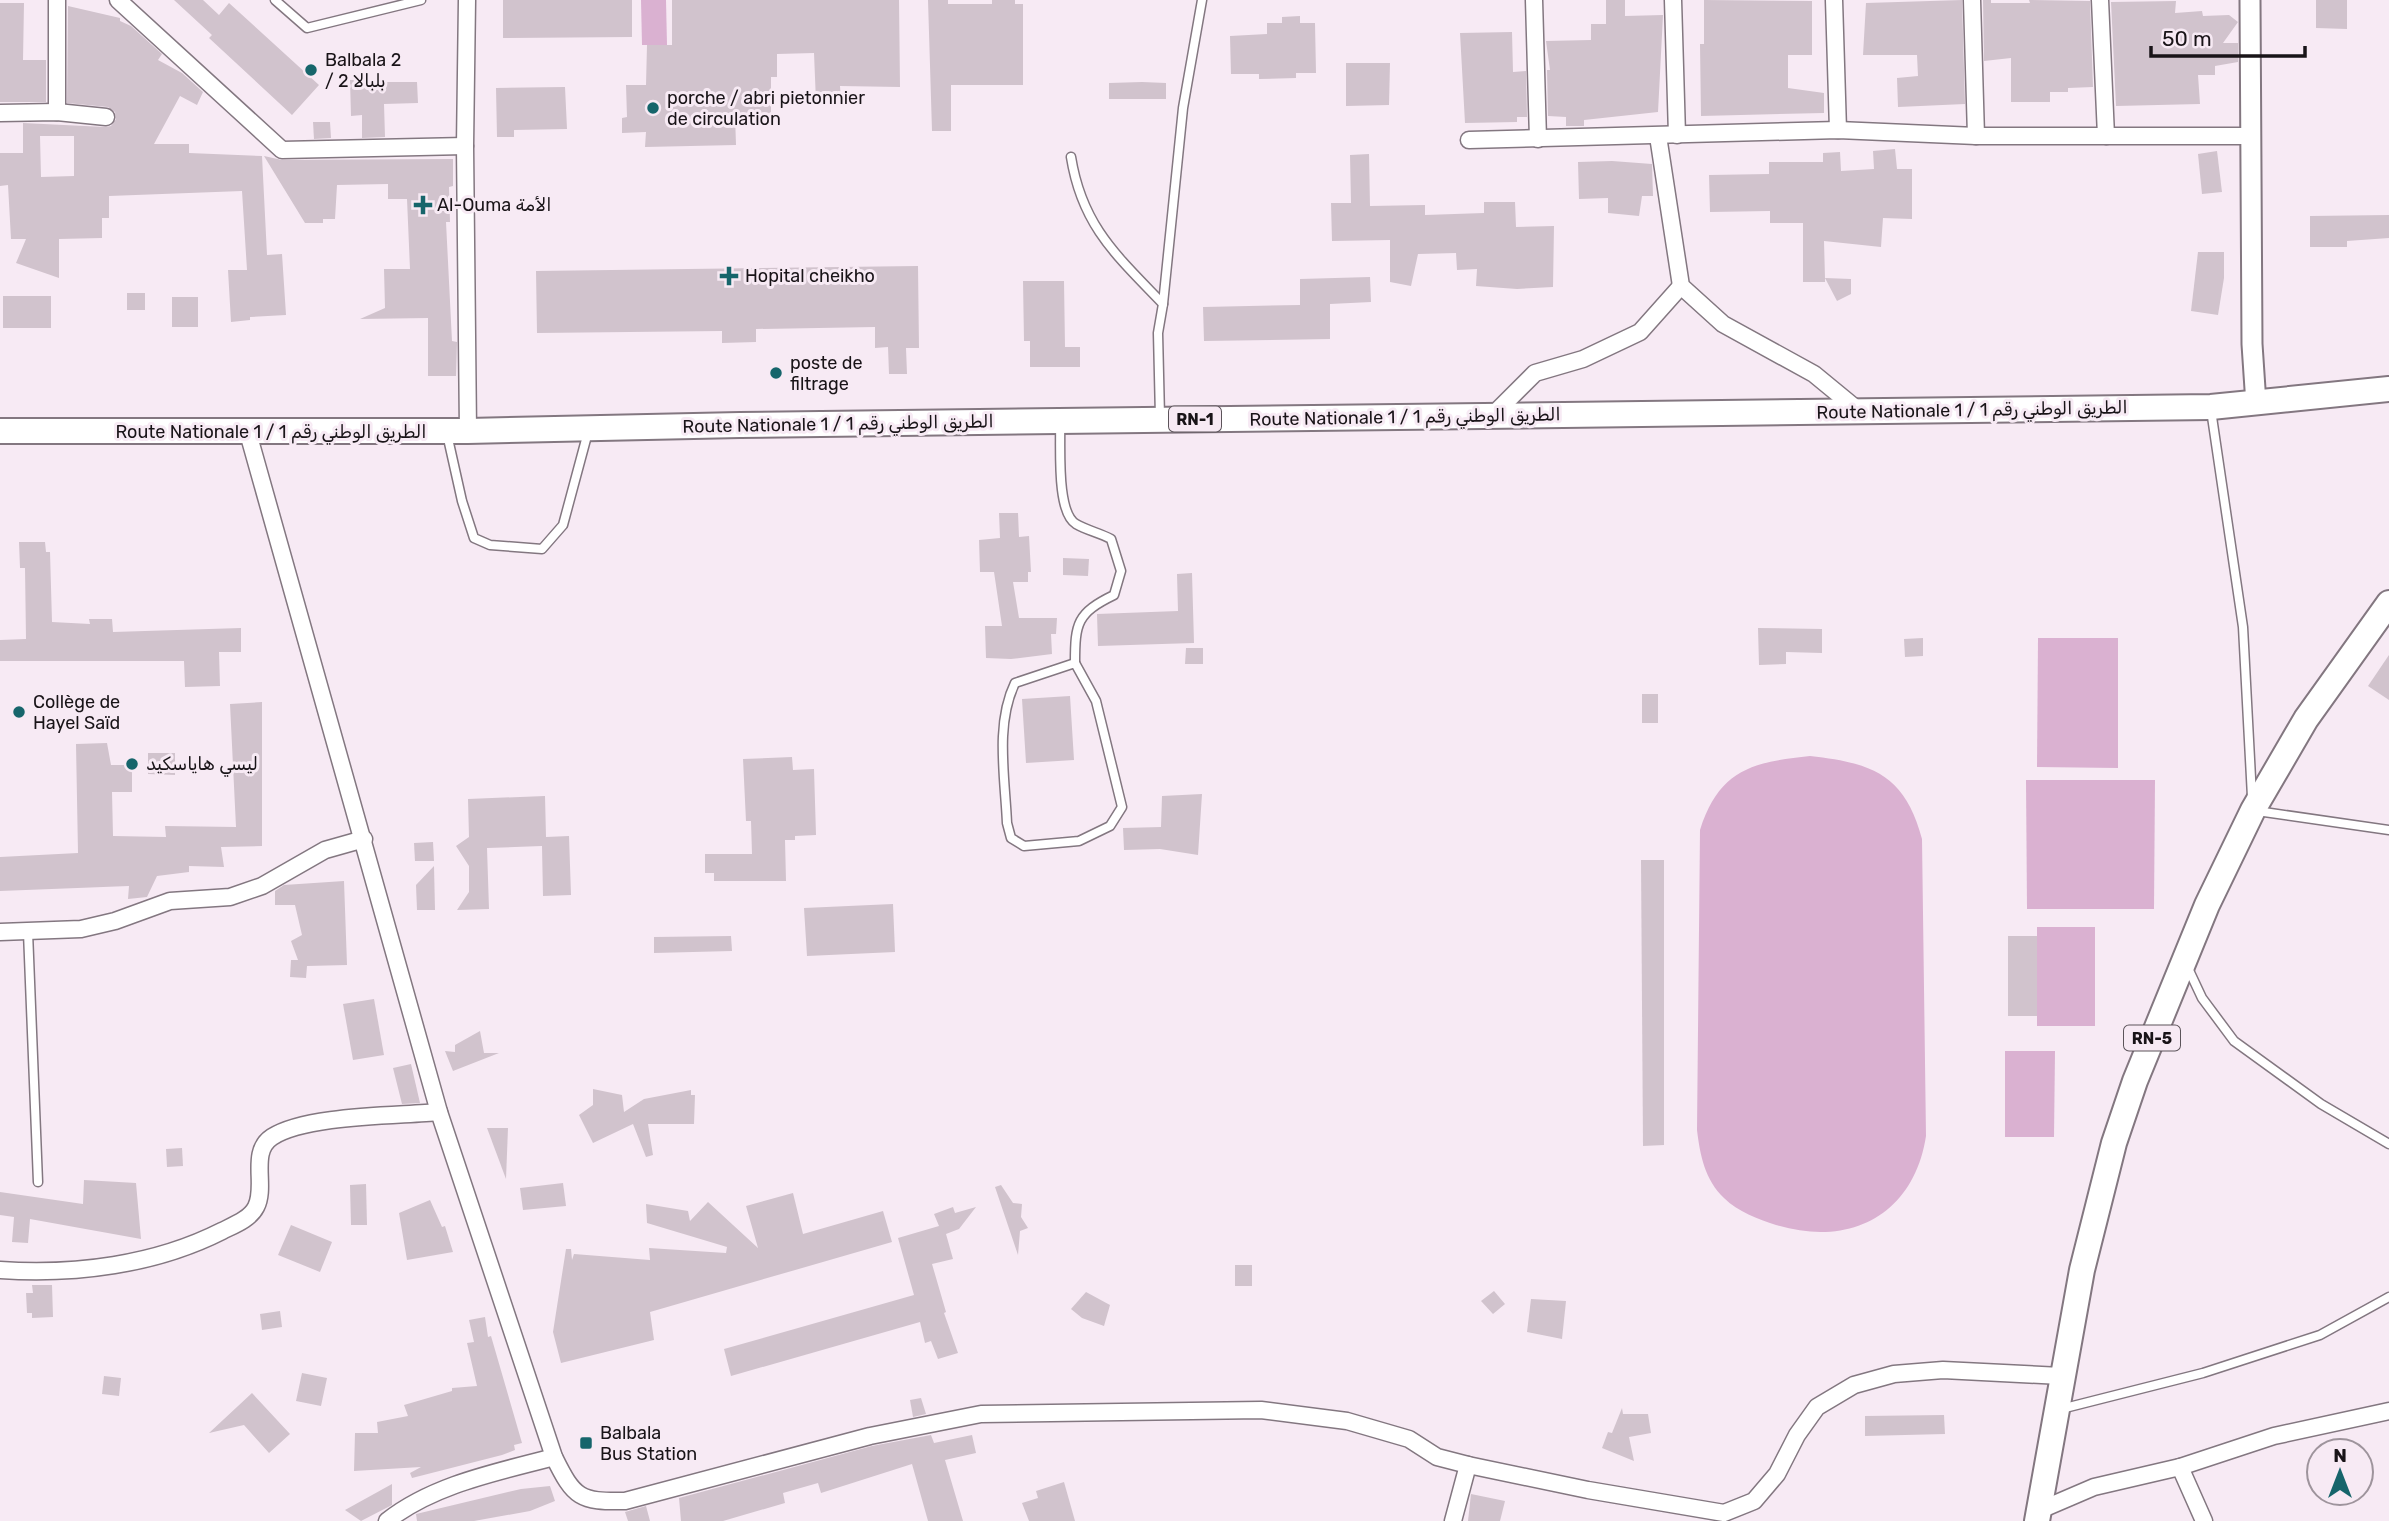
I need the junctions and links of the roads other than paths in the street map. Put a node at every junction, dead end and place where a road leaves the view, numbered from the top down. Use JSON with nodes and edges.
{"nodes":[{"id":1,"x":57,"y":0,"type":"edge"},
{"id":2,"x":118,"y":0,"type":"edge"},
{"id":3,"x":275,"y":0,"type":"edge"},
{"id":4,"x":421,"y":0,"type":"edge"},
{"id":5,"x":467,"y":0,"type":"edge"},
{"id":6,"x":1202,"y":0,"type":"edge"},
{"id":7,"x":1534,"y":0,"type":"edge"},
{"id":8,"x":1673,"y":0,"type":"edge"},
{"id":9,"x":1835,"y":0,"type":"edge"},
{"id":10,"x":1972,"y":0,"type":"edge"},
{"id":11,"x":2100,"y":0,"type":"edge"},
{"id":12,"x":2250,"y":0,"type":"edge"},
{"id":13,"x":57,"y":112,"type":"junction"},
{"id":14,"x":0,"y":113,"type":"edge"},
{"id":15,"x":106,"y":117,"type":"dead end"},
{"id":16,"x":1838,"y":130,"type":"junction"},
{"id":17,"x":1676,"y":135,"type":"junction"},
{"id":18,"x":1658,"y":136,"type":"junction"},
{"id":19,"x":1976,"y":136,"type":"junction"},
{"id":20,"x":2106,"y":136,"type":"junction"},
{"id":21,"x":2249,"y":136,"type":"junction"},
{"id":22,"x":1538,"y":139,"type":"junction"},
{"id":23,"x":1469,"y":141,"type":"dead end"},
{"id":24,"x":465,"y":146,"type":"junction"},
{"id":25,"x":1071,"y":157,"type":"dead end"},
{"id":26,"x":1681,"y":286,"type":"junction"},
{"id":27,"x":1163,"y":304,"type":"junction"},
{"id":28,"x":2389,"y":389,"type":"edge"},
{"id":29,"x":2256,"y":404,"type":"junction"},
{"id":30,"x":2210,"y":407,"type":"junction"},
{"id":31,"x":1859,"y":411,"type":"junction"},
{"id":32,"x":1492,"y":416,"type":"junction"},
{"id":33,"x":1160,"y":420,"type":"junction"},
{"id":34,"x":1060,"y":421,"type":"junction"},
{"id":35,"x":589,"y":429,"type":"junction"},
{"id":36,"x":0,"y":431,"type":"edge"},
{"id":37,"x":457,"y":431,"type":"junction"},
{"id":38,"x":248,"y":433,"type":"junction"},
{"id":39,"x":2389,"y":603,"type":"edge"},
{"id":40,"x":1075,"y":663,"type":"junction"},
{"id":41,"x":2253,"y":810,"type":"junction"},
{"id":42,"x":2389,"y":830,"type":"edge"},
{"id":43,"x":364,"y":839,"type":"junction"},
{"id":44,"x":0,"y":932,"type":"edge"},
{"id":45,"x":28,"y":932,"type":"junction"},
{"id":46,"x":2184,"y":960,"type":"junction"},
{"id":47,"x":439,"y":1112,"type":"junction"},
{"id":48,"x":2389,"y":1144,"type":"edge"},
{"id":49,"x":38,"y":1182,"type":"dead end"},
{"id":50,"x":0,"y":1270,"type":"edge"},
{"id":51,"x":2389,"y":1297,"type":"edge"},
{"id":52,"x":2061,"y":1376,"type":"junction"},
{"id":53,"x":2055,"y":1410,"type":"junction"},
{"id":54,"x":2389,"y":1411,"type":"edge"},
{"id":55,"x":554,"y":1457,"type":"junction"},
{"id":56,"x":1468,"y":1465,"type":"junction"},
{"id":57,"x":2180,"y":1467,"type":"junction"},
{"id":58,"x":2037,"y":1516,"type":"edge"},
{"id":59,"x":387,"y":1521,"type":"edge"},
{"id":60,"x":1453,"y":1521,"type":"edge"},
{"id":61,"x":2204,"y":1521,"type":"edge"}],
"edges":[{"from":1,"to":13,"type":"street"},
{"from":2,"to":24,"type":"street"},
{"from":3,"to":4,"type":"lane"},
{"from":5,"to":24,"type":"street"},
{"from":6,"to":27,"type":"lane"},
{"from":7,"to":22,"type":"street"},
{"from":8,"to":17,"type":"street"},
{"from":9,"to":16,"type":"street"},
{"from":10,"to":19,"type":"street"},
{"from":11,"to":20,"type":"street"},
{"from":12,"to":21,"type":"street"},
{"from":13,"to":14,"type":"street"},
{"from":13,"to":15,"type":"street"},
{"from":16,"to":17,"type":"street"},
{"from":16,"to":19,"type":"street"},
{"from":17,"to":18,"type":"street"},
{"from":18,"to":22,"type":"street"},
{"from":18,"to":26,"type":"street"},
{"from":19,"to":20,"type":"street"},
{"from":20,"to":21,"type":"street"},
{"from":21,"to":29,"type":"street"},
{"from":22,"to":23,"type":"street"},
{"from":24,"to":37,"type":"street"},
{"from":25,"to":27,"type":"lane"},
{"from":26,"to":31,"type":"street"},
{"from":26,"to":32,"type":"street"},
{"from":27,"to":33,"type":"lane"},
{"from":28,"to":29,"type":"main road","name":"Route Nationale 1 / الطريق الوطني رقم 1","number":"RN-1"},
{"from":29,"to":30,"type":"main road","name":"Route Nationale 1 / الطريق الوطني رقم 1","number":"RN-1"},
{"from":30,"to":31,"type":"main road","name":"Route Nationale 1 / الطريق الوطني رقم 1","number":"RN-1"},
{"from":30,"to":41,"type":"lane"},
{"from":31,"to":32,"type":"main road","name":"Route Nationale 1 / الطريق الوطني رقم 1","number":"RN-1"},
{"from":32,"to":33,"type":"main road","name":"Route Nationale 1 / الطريق الوطني رقم 1","number":"RN-1"},
{"from":33,"to":34,"type":"main road","name":"Route Nationale 1 / الطريق الوطني رقم 1","number":"RN-1"},
{"from":34,"to":35,"type":"main road","name":"Route Nationale 1 / الطريق الوطني رقم 1","number":"RN-1"},
{"from":34,"to":40,"type":"lane"},
{"from":35,"to":37,"type":"main road","name":"Route Nationale 1 / الطريق الوطني رقم 1","number":"RN-1"},
{"from":35,"to":37,"type":"lane"},
{"from":36,"to":38,"type":"main road","name":"Route Nationale 1 / الطريق الوطني رقم 1","number":"RN-1"},
{"from":37,"to":38,"type":"main road","name":"Route Nationale 1 / الطريق الوطني رقم 1","number":"RN-1"},
{"from":38,"to":43,"type":"street"},
{"from":39,"to":41,"type":"main road","number":"RN-5"},
{"from":40,"to":40,"type":"lane"},
{"from":41,"to":42,"type":"lane"},
{"from":41,"to":46,"type":"main road","number":"RN-5"},
{"from":43,"to":45,"type":"street"},
{"from":43,"to":47,"type":"street"},
{"from":44,"to":45,"type":"street"},
{"from":45,"to":49,"type":"lane"},
{"from":46,"to":48,"type":"lane"},
{"from":46,"to":52,"type":"main road","number":"RN-5"},
{"from":47,"to":50,"type":"street"},
{"from":47,"to":55,"type":"street"},
{"from":51,"to":53,"type":"lane"},
{"from":52,"to":53,"type":"main road","number":"RN-5"},
{"from":52,"to":56,"type":"street"},
{"from":53,"to":58,"type":"main road","number":"RN-5"},
{"from":54,"to":57,"type":"street"},
{"from":55,"to":56,"type":"street"},
{"from":55,"to":59,"type":"street"},
{"from":56,"to":60,"type":"street"},
{"from":57,"to":58,"type":"street"},
{"from":57,"to":61,"type":"street"}]}
